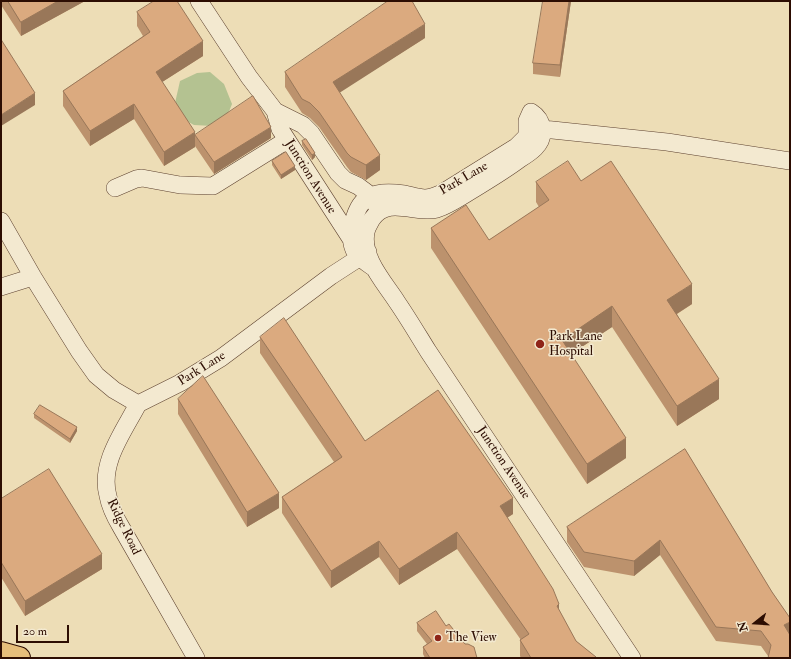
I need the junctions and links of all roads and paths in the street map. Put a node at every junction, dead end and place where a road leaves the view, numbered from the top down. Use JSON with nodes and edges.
{"nodes":[{"id":1,"x":199,"y":1,"type":"edge"},
{"id":2,"x":275,"y":111,"type":"junction"},
{"id":3,"x":543,"y":129,"type":"junction"},
{"id":4,"x":287,"y":140,"type":"junction"},
{"id":5,"x":790,"y":161,"type":"edge"},
{"id":6,"x":115,"y":188,"type":"dead end"},
{"id":7,"x":370,"y":195,"type":"junction"},
{"id":8,"x":380,"y":210,"type":"junction"},
{"id":9,"x":1,"y":221,"type":"edge"},
{"id":10,"x":351,"y":240,"type":"junction"},
{"id":11,"x":363,"y":255,"type":"junction"},
{"id":12,"x":33,"y":277,"type":"junction"},
{"id":13,"x":1,"y":288,"type":"edge"},
{"id":14,"x":138,"y":404,"type":"junction"},
{"id":15,"x":1,"y":653,"type":"edge"},
{"id":16,"x":19,"y":658,"type":"edge"},
{"id":17,"x":196,"y":658,"type":"edge"},
{"id":18,"x":632,"y":658,"type":"edge"}],
"edges":[{"from":1,"to":2,"type":"street","name":"Junction Avenue"},
{"from":2,"to":4,"type":"street","name":"Junction Avenue"},
{"from":2,"to":7,"type":"street","name":"Junction Avenue"},
{"from":3,"to":5,"type":"street"},
{"from":3,"to":7,"type":"street","name":"Park Lane"},
{"from":3,"to":8,"type":"street","name":"Park Lane"},
{"from":4,"to":6,"type":"street"},
{"from":4,"to":10,"type":"street","name":"Junction Avenue"},
{"from":7,"to":8,"type":"street","name":"Junction Avenue"},
{"from":7,"to":10,"type":"street"},
{"from":8,"to":11,"type":"street"},
{"from":9,"to":12,"type":"street"},
{"from":10,"to":11,"type":"street"},
{"from":11,"to":14,"type":"street","name":"Park Lane"},
{"from":11,"to":18,"type":"street","name":"Junction Avenue"},
{"from":12,"to":13,"type":"street"},
{"from":12,"to":14,"type":"street"},
{"from":14,"to":17,"type":"street","name":"Ridge Road"},
{"from":15,"to":16,"type":"main road"}]}
